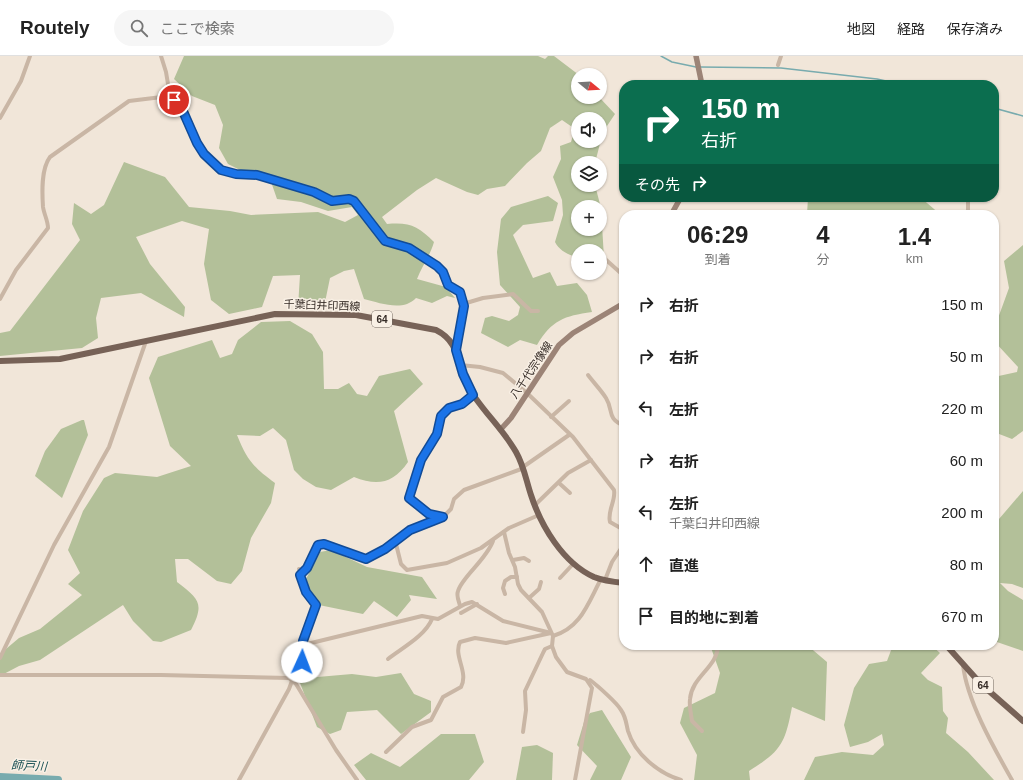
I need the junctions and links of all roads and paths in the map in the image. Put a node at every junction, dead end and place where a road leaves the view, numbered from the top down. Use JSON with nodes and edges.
{"nodes":[{"id":1,"x":30,"y":56,"type":"edge"},
{"id":2,"x":161,"y":56,"type":"edge"},
{"id":3,"x":696,"y":56,"type":"edge"},
{"id":4,"x":781,"y":56,"type":"edge"},
{"id":5,"x":778,"y":65,"type":"dead end"},
{"id":6,"x":701,"y":80,"type":"edge"},
{"id":7,"x":170,"y":96,"type":"junction"},
{"id":8,"x":0,"y":118,"type":"edge"},
{"id":9,"x":607,"y":261,"type":"edge"},
{"id":10,"x":619,"y":272,"type":"edge"},
{"id":11,"x":0,"y":299,"type":"edge"},
{"id":12,"x":463,"y":304,"type":"junction"},
{"id":13,"x":619,"y":306,"type":"edge"},
{"id":14,"x":538,"y":311,"type":"dead end"},
{"id":15,"x":146,"y":341,"type":"junction"},
{"id":16,"x":456,"y":350,"type":"junction"},
{"id":17,"x":0,"y":361,"type":"edge"},
{"id":18,"x":460,"y":365,"type":"junction"},
{"id":19,"x":588,"y":375,"type":"dead end"},
{"id":20,"x":527,"y":393,"type":"junction"},
{"id":21,"x":473,"y":395,"type":"junction"},
{"id":22,"x":569,"y":400,"type":"dead end"},
{"id":23,"x":551,"y":416,"type":"junction"},
{"id":24,"x":619,"y":424,"type":"edge"},
{"id":25,"x":501,"y":429,"type":"junction"},
{"id":26,"x":569,"y":435,"type":"junction"},
{"id":27,"x":591,"y":460,"type":"junction"},
{"id":28,"x":524,"y":467,"type":"junction"},
{"id":29,"x":559,"y":483,"type":"junction"},
{"id":30,"x":570,"y":493,"type":"dead end"},
{"id":31,"x":535,"y":504,"type":"junction"},
{"id":32,"x":539,"y":514,"type":"junction"},
{"id":33,"x":443,"y":517,"type":"junction"},
{"id":34,"x":619,"y":527,"type":"edge"},
{"id":35,"x":504,"y":532,"type":"junction"},
{"id":36,"x":395,"y":540,"type":"junction"},
{"id":37,"x":493,"y":541,"type":"junction"},
{"id":38,"x":619,"y":552,"type":"edge"},
{"id":39,"x":513,"y":560,"type":"junction"},
{"id":40,"x":529,"y":561,"type":"dead end"},
{"id":41,"x":574,"y":563,"type":"junction"},
{"id":42,"x":299,"y":569,"type":"dead end"},
{"id":43,"x":300,"y":575,"type":"junction"},
{"id":44,"x":517,"y":577,"type":"junction"},
{"id":45,"x":560,"y":578,"type":"dead end"},
{"id":46,"x":603,"y":580,"type":"junction"},
{"id":47,"x":540,"y":582,"type":"dead end"},
{"id":48,"x":619,"y":582,"type":"edge"},
{"id":49,"x":505,"y":594,"type":"dead end"},
{"id":50,"x":529,"y":598,"type":"junction"},
{"id":51,"x":477,"y":604,"type":"junction"},
{"id":52,"x":460,"y":606,"type":"junction"},
{"id":53,"x":461,"y":613,"type":"dead end"},
{"id":54,"x":432,"y":619,"type":"junction"},
{"id":55,"x":552,"y":634,"type":"junction"},
{"id":56,"x":303,"y":645,"type":"junction"},
{"id":57,"x":552,"y":646,"type":"junction"},
{"id":58,"x":718,"y":650,"type":"edge"},
{"id":59,"x":950,"y":650,"type":"edge"},
{"id":60,"x":0,"y":658,"type":"edge"},
{"id":61,"x":388,"y":659,"type":"dead end"},
{"id":62,"x":963,"y":664,"type":"junction"},
{"id":63,"x":0,"y":675,"type":"edge"},
{"id":64,"x":586,"y":679,"type":"junction"},
{"id":65,"x":293,"y":681,"type":"junction"},
{"id":66,"x":1023,"y":721,"type":"edge"},
{"id":67,"x":702,"y":730,"type":"dead end"},
{"id":68,"x":523,"y":732,"type":"dead end"},
{"id":69,"x":386,"y":752,"type":"dead end"},
{"id":70,"x":239,"y":780,"type":"edge"},
{"id":71,"x":357,"y":780,"type":"edge"},
{"id":72,"x":575,"y":780,"type":"edge"},
{"id":73,"x":681,"y":780,"type":"edge"},
{"id":74,"x":1012,"y":780,"type":"edge"}],
"edges":[{"from":1,"to":8,"type":"street"},
{"from":2,"to":7,"type":"street"},
{"from":3,"to":6,"type":"main road"},
{"from":4,"to":5,"type":"street"},
{"from":7,"to":11,"type":"street"},
{"from":7,"to":12,"type":"street"},
{"from":9,"to":10,"type":"street"},
{"from":12,"to":14,"type":"street"},
{"from":12,"to":16,"type":"street"},
{"from":13,"to":20,"type":"main road","name":"八千代宗像線"},
{"from":15,"to":16,"type":"main road","name":"千葉臼井印西線","number":"64"},
{"from":15,"to":17,"type":"main road","name":"千葉臼井印西線","number":"64"},
{"from":15,"to":60,"type":"street"},
{"from":16,"to":18,"type":"main road","name":"千葉臼井印西線","number":"64"},
{"from":18,"to":20,"type":"street"},
{"from":18,"to":21,"type":"main road","name":"千葉臼井印西線","number":"64"},
{"from":19,"to":24,"type":"street"},
{"from":20,"to":23,"type":"street"},
{"from":20,"to":25,"type":"main road","name":"八千代宗像線"},
{"from":21,"to":25,"type":"main road","name":"千葉臼井印西線","number":"64"},
{"from":21,"to":33,"type":"street"},
{"from":22,"to":23,"type":"street"},
{"from":23,"to":26,"type":"street"},
{"from":25,"to":28,"type":"main road","name":"千葉臼井印西線","number":"64"},
{"from":26,"to":27,"type":"street"},
{"from":26,"to":28,"type":"street"},
{"from":27,"to":29,"type":"street"},
{"from":27,"to":34,"type":"street"},
{"from":28,"to":31,"type":"main road","name":"千葉臼井印西線","number":"64"},
{"from":28,"to":33,"type":"street"},
{"from":29,"to":30,"type":"street"},
{"from":29,"to":31,"type":"street"},
{"from":31,"to":32,"type":"main road","name":"千葉臼井印西線","number":"64"},
{"from":32,"to":35,"type":"street"},
{"from":32,"to":41,"type":"main road","name":"千葉臼井印西線","number":"64"},
{"from":33,"to":36,"type":"street"},
{"from":35,"to":37,"type":"street"},
{"from":35,"to":39,"type":"street"},
{"from":36,"to":37,"type":"street"},
{"from":36,"to":43,"type":"street"},
{"from":37,"to":52,"type":"street"},
{"from":38,"to":46,"type":"street"},
{"from":39,"to":40,"type":"street"},
{"from":39,"to":44,"type":"street"},
{"from":41,"to":45,"type":"street"},
{"from":41,"to":46,"type":"main road","name":"千葉臼井印西線","number":"64"},
{"from":42,"to":43,"type":"street"},
{"from":43,"to":56,"type":"street"},
{"from":44,"to":49,"type":"street"},
{"from":44,"to":50,"type":"street"},
{"from":46,"to":48,"type":"main road","name":"千葉臼井印西線","number":"64"},
{"from":46,"to":55,"type":"street"},
{"from":47,"to":50,"type":"street"},
{"from":50,"to":55,"type":"street"},
{"from":51,"to":52,"type":"street"},
{"from":51,"to":53,"type":"street"},
{"from":51,"to":55,"type":"street"},
{"from":52,"to":54,"type":"street"},
{"from":54,"to":56,"type":"street"},
{"from":54,"to":61,"type":"street"},
{"from":55,"to":57,"type":"street"},
{"from":55,"to":69,"type":"street"},
{"from":56,"to":65,"type":"street"},
{"from":57,"to":64,"type":"street"},
{"from":57,"to":68,"type":"street"},
{"from":58,"to":67,"type":"street"},
{"from":59,"to":62,"type":"main road","number":"64"},
{"from":62,"to":66,"type":"main road","number":"64"},
{"from":62,"to":74,"type":"street"},
{"from":63,"to":65,"type":"street"},
{"from":64,"to":72,"type":"street"},
{"from":64,"to":73,"type":"street"},
{"from":65,"to":70,"type":"street"},
{"from":65,"to":71,"type":"street"}]}
